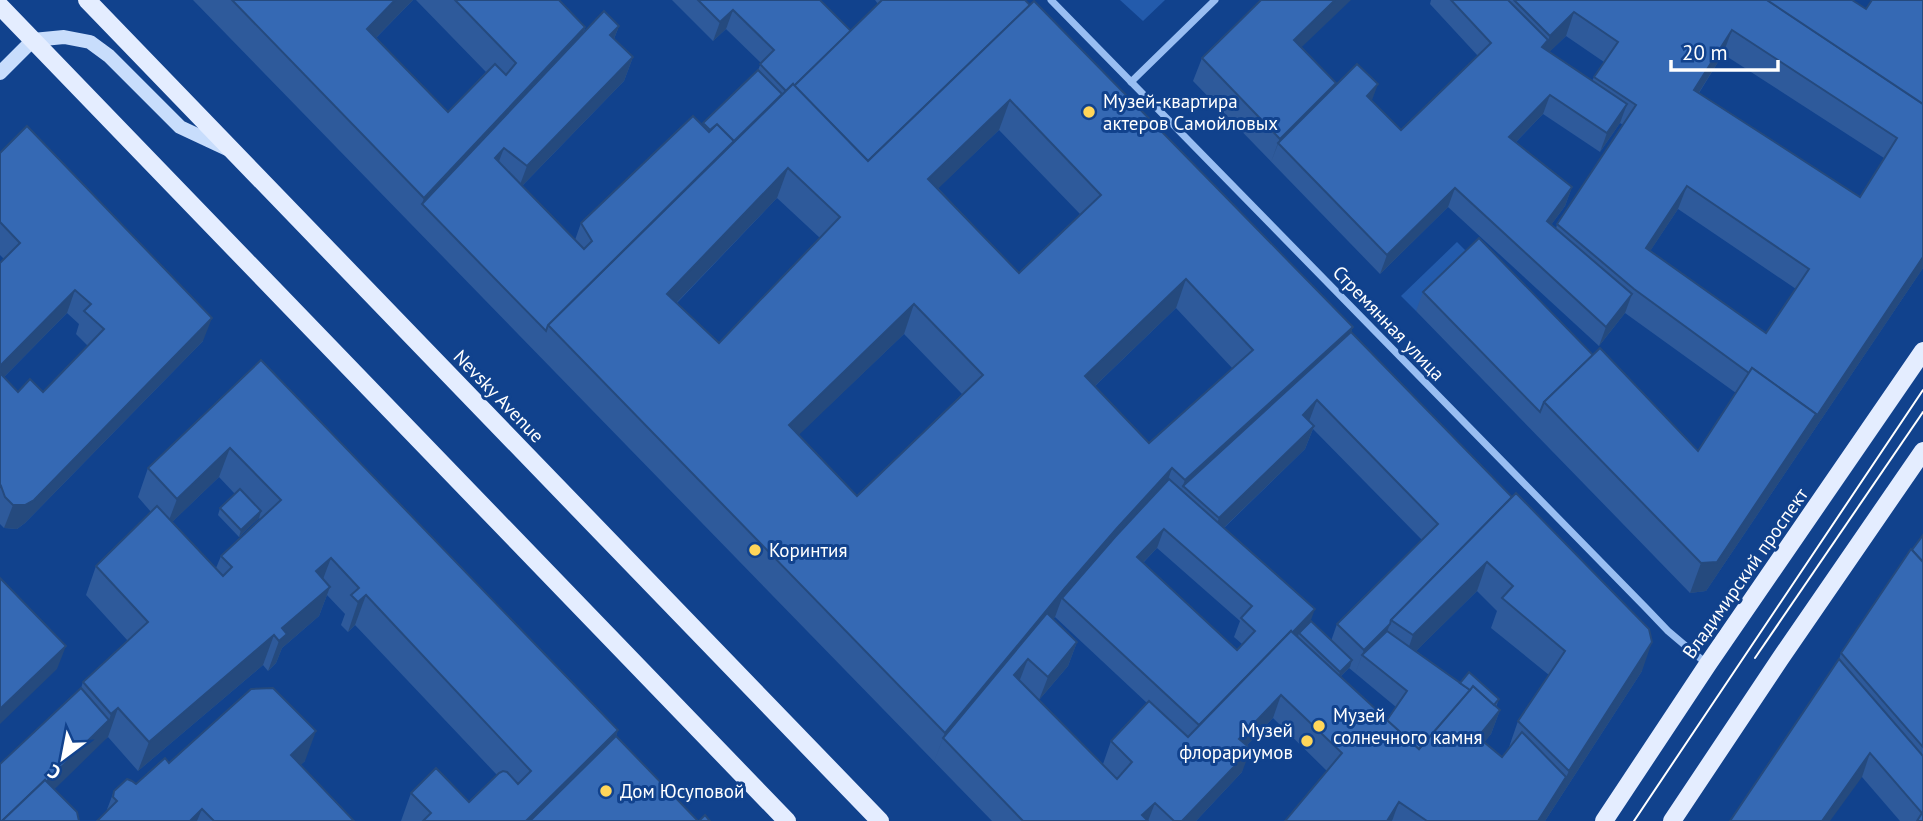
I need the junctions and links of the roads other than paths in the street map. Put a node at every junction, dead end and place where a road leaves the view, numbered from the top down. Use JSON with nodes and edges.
{"nodes":[{"id":1,"x":87,"y":0,"type":"edge"},
{"id":2,"x":1051,"y":0,"type":"edge"},
{"id":3,"x":1216,"y":0,"type":"edge"},
{"id":4,"x":0,"y":6,"type":"edge"},
{"id":5,"x":33,"y":40,"type":"junction"},
{"id":6,"x":0,"y":73,"type":"edge"},
{"id":7,"x":1131,"y":82,"type":"junction"},
{"id":8,"x":235,"y":152,"type":"junction"},
{"id":9,"x":1923,"y":351,"type":"edge"},
{"id":10,"x":1923,"y":451,"type":"edge"},
{"id":11,"x":1708,"y":664,"type":"junction"},
{"id":12,"x":787,"y":821,"type":"edge"},
{"id":13,"x":880,"y":821,"type":"edge"},
{"id":14,"x":1604,"y":821,"type":"edge"},
{"id":15,"x":1672,"y":821,"type":"edge"}],
"edges":[{"from":1,"to":8,"type":"main road","name":"Nevsky Avenue"},
{"from":2,"to":7,"type":"street","name":"Стремянная улица"},
{"from":3,"to":7,"type":"street"},
{"from":4,"to":5,"type":"main road"},
{"from":5,"to":6,"type":"main road"},
{"from":5,"to":8,"type":"main road"},
{"from":5,"to":12,"type":"main road"},
{"from":7,"to":11,"type":"street","name":"Стремянная улица"},
{"from":8,"to":13,"type":"main road","name":"Nevsky Avenue"},
{"from":9,"to":11,"type":"main road","name":"Владимирский проспект"},
{"from":10,"to":15,"type":"main road"},
{"from":11,"to":14,"type":"main road","name":"Владимирский проспект"}]}
